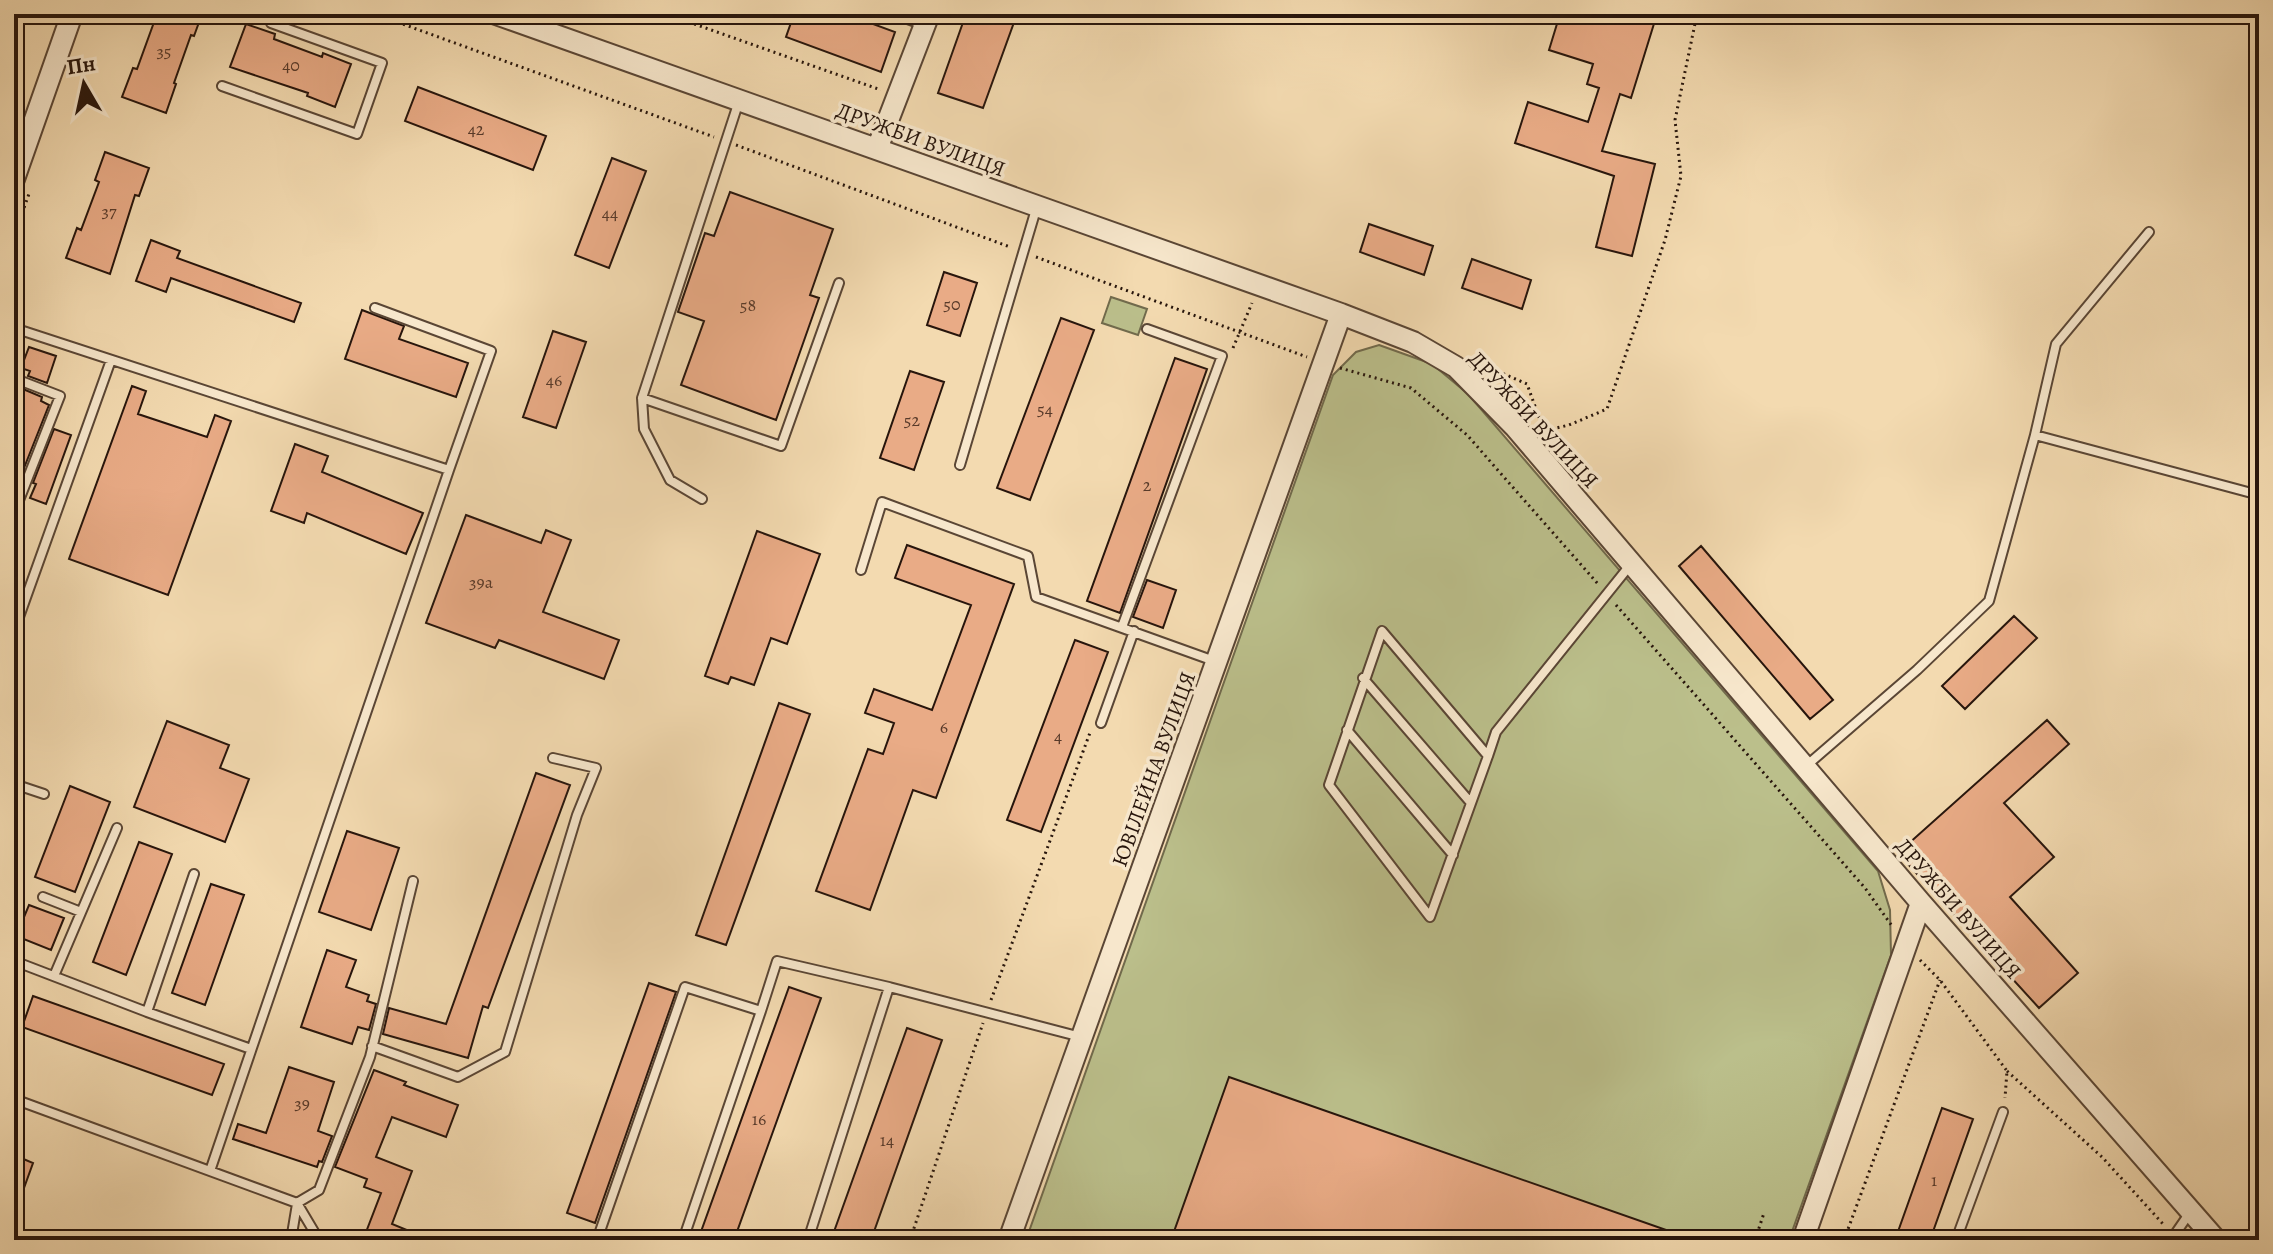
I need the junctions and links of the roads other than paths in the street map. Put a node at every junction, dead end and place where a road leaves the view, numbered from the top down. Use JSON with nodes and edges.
{"nodes":[{"id":1,"x":72,"y":14,"type":"edge"},
{"id":2,"x":279,"y":14,"type":"edge"},
{"id":3,"x":496,"y":14,"type":"edge"},
{"id":4,"x":894,"y":14,"type":"edge"},
{"id":5,"x":927,"y":20,"type":"edge"},
{"id":6,"x":222,"y":86,"type":"dead end"},
{"id":7,"x":739,"y":100,"type":"junction"},
{"id":8,"x":877,"y":149,"type":"junction"},
{"id":9,"x":14,"y":179,"type":"edge"},
{"id":10,"x":1037,"y":206,"type":"junction"},
{"id":11,"x":2149,"y":232,"type":"dead end"},
{"id":12,"x":839,"y":283,"type":"dead end"},
{"id":13,"x":375,"y":308,"type":"dead end"},
{"id":14,"x":1341,"y":314,"type":"junction"},
{"id":15,"x":14,"y":328,"type":"edge"},
{"id":16,"x":1147,"y":329,"type":"dead end"},
{"id":17,"x":111,"y":360,"type":"junction"},
{"id":18,"x":14,"y":386,"type":"edge"},
{"id":19,"x":642,"y":398,"type":"junction"},
{"id":20,"x":2035,"y":435,"type":"junction"},
{"id":21,"x":960,"y":465,"type":"dead end"},
{"id":22,"x":449,"y":470,"type":"junction"},
{"id":23,"x":2259,"y":495,"type":"edge"},
{"id":24,"x":702,"y":499,"type":"dead end"},
{"id":25,"x":14,"y":513,"type":"edge"},
{"id":26,"x":1632,"y":564,"type":"junction"},
{"id":27,"x":861,"y":570,"type":"dead end"},
{"id":28,"x":1122,"y":627,"type":"junction"},
{"id":29,"x":14,"y":631,"type":"edge"},
{"id":30,"x":1134,"y":631,"type":"junction"},
{"id":31,"x":1218,"y":662,"type":"junction"},
{"id":32,"x":1363,"y":678,"type":"junction"},
{"id":33,"x":1098,"y":724,"type":"road end"},
{"id":34,"x":1347,"y":730,"type":"junction"},
{"id":35,"x":1488,"y":756,"type":"junction"},
{"id":36,"x":553,"y":758,"type":"dead end"},
{"id":37,"x":1805,"y":767,"type":"junction"},
{"id":38,"x":14,"y":784,"type":"edge"},
{"id":39,"x":44,"y":794,"type":"dead end"},
{"id":40,"x":1471,"y":803,"type":"junction"},
{"id":41,"x":117,"y":828,"type":"dead end"},
{"id":42,"x":1453,"y":855,"type":"junction"},
{"id":43,"x":194,"y":874,"type":"dead end"},
{"id":44,"x":413,"y":881,"type":"dead end"},
{"id":45,"x":43,"y":897,"type":"dead end"},
{"id":46,"x":1921,"y":903,"type":"junction"},
{"id":47,"x":81,"y":912,"type":"junction"},
{"id":48,"x":14,"y":961,"type":"edge"},
{"id":49,"x":54,"y":976,"type":"junction"},
{"id":50,"x":889,"y":987,"type":"junction"},
{"id":51,"x":761,"y":1011,"type":"junction"},
{"id":52,"x":147,"y":1012,"type":"junction"},
{"id":53,"x":1081,"y":1037,"type":"junction"},
{"id":54,"x":372,"y":1046,"type":"junction"},
{"id":55,"x":251,"y":1049,"type":"junction"},
{"id":56,"x":14,"y":1099,"type":"edge"},
{"id":57,"x":2003,"y":1112,"type":"road end"},
{"id":58,"x":210,"y":1171,"type":"junction"},
{"id":59,"x":297,"y":1203,"type":"junction"},
{"id":60,"x":2191,"y":1211,"type":"junction"},
{"id":61,"x":2173,"y":1238,"type":"edge"},
{"id":62,"x":291,"y":1240,"type":"edge"},
{"id":63,"x":319,"y":1240,"type":"edge"},
{"id":64,"x":597,"y":1240,"type":"edge"},
{"id":65,"x":683,"y":1240,"type":"edge"},
{"id":66,"x":808,"y":1240,"type":"edge"},
{"id":67,"x":1009,"y":1240,"type":"edge"},
{"id":68,"x":1803,"y":1240,"type":"edge"},
{"id":69,"x":1956,"y":1240,"type":"edge"},
{"id":70,"x":2216,"y":1240,"type":"edge"}],
"edges":[{"from":1,"to":9,"type":"street"},
{"from":2,"to":6,"type":"lane"},
{"from":3,"to":7,"type":"street","name":"ДРУЖБИ ВУЛИЦЯ"},
{"from":4,"to":5,"type":"lane"},
{"from":5,"to":8,"type":"street"},
{"from":7,"to":8,"type":"street","name":"ДРУЖБИ ВУЛИЦЯ"},
{"from":7,"to":19,"type":"lane"},
{"from":8,"to":10,"type":"street","name":"ДРУЖБИ ВУЛИЦЯ"},
{"from":10,"to":14,"type":"street","name":"ДРУЖБИ ВУЛИЦЯ"},
{"from":10,"to":21,"type":"lane"},
{"from":11,"to":20,"type":"lane"},
{"from":12,"to":19,"type":"lane"},
{"from":13,"to":22,"type":"lane"},
{"from":14,"to":26,"type":"street","name":"ДРУЖБИ ВУЛИЦЯ"},
{"from":14,"to":31,"type":"street","name":"ЮВІЛЕЙНА ВУЛИЦЯ"},
{"from":15,"to":17,"type":"lane"},
{"from":16,"to":28,"type":"lane"},
{"from":17,"to":22,"type":"lane"},
{"from":17,"to":29,"type":"lane"},
{"from":18,"to":25,"type":"lane"},
{"from":19,"to":24,"type":"lane"},
{"from":20,"to":23,"type":"lane"},
{"from":20,"to":37,"type":"lane"},
{"from":22,"to":55,"type":"lane"},
{"from":26,"to":35,"type":"lane"},
{"from":26,"to":37,"type":"street","name":"ДРУЖБИ ВУЛИЦЯ"},
{"from":27,"to":28,"type":"lane"},
{"from":28,"to":30,"type":"lane"},
{"from":30,"to":31,"type":"lane"},
{"from":30,"to":33,"type":"lane"},
{"from":31,"to":53,"type":"street","name":"ЮВІЛЕЙНА ВУЛИЦЯ"},
{"from":32,"to":34,"type":"lane"},
{"from":32,"to":35,"type":"lane"},
{"from":32,"to":40,"type":"lane"},
{"from":34,"to":42,"type":"lane"},
{"from":34,"to":42,"type":"lane"},
{"from":35,"to":40,"type":"lane"},
{"from":36,"to":54,"type":"lane"},
{"from":37,"to":46,"type":"street","name":"ДРУЖБИ ВУЛИЦЯ"},
{"from":38,"to":39,"type":"lane"},
{"from":40,"to":42,"type":"lane"},
{"from":41,"to":47,"type":"lane"},
{"from":43,"to":52,"type":"lane"},
{"from":44,"to":54,"type":"lane"},
{"from":45,"to":47,"type":"lane"},
{"from":46,"to":60,"type":"street","name":"ДРУЖБИ ВУЛИЦЯ"},
{"from":46,"to":68,"type":"street"},
{"from":47,"to":49,"type":"lane"},
{"from":48,"to":49,"type":"lane"},
{"from":49,"to":52,"type":"lane"},
{"from":50,"to":51,"type":"lane"},
{"from":50,"to":53,"type":"lane"},
{"from":50,"to":66,"type":"lane"},
{"from":51,"to":64,"type":"lane"},
{"from":51,"to":65,"type":"lane"},
{"from":52,"to":55,"type":"lane"},
{"from":53,"to":67,"type":"street","name":"ЮВІЛЕЙНА ВУЛИЦЯ"},
{"from":54,"to":59,"type":"lane"},
{"from":55,"to":58,"type":"lane"},
{"from":56,"to":58,"type":"lane"},
{"from":57,"to":69,"type":"lane"},
{"from":58,"to":59,"type":"lane"},
{"from":59,"to":62,"type":"lane"},
{"from":59,"to":63,"type":"lane"},
{"from":60,"to":61,"type":"lane"},
{"from":60,"to":70,"type":"street","name":"ДРУЖБИ ВУЛИЦЯ"}]}
